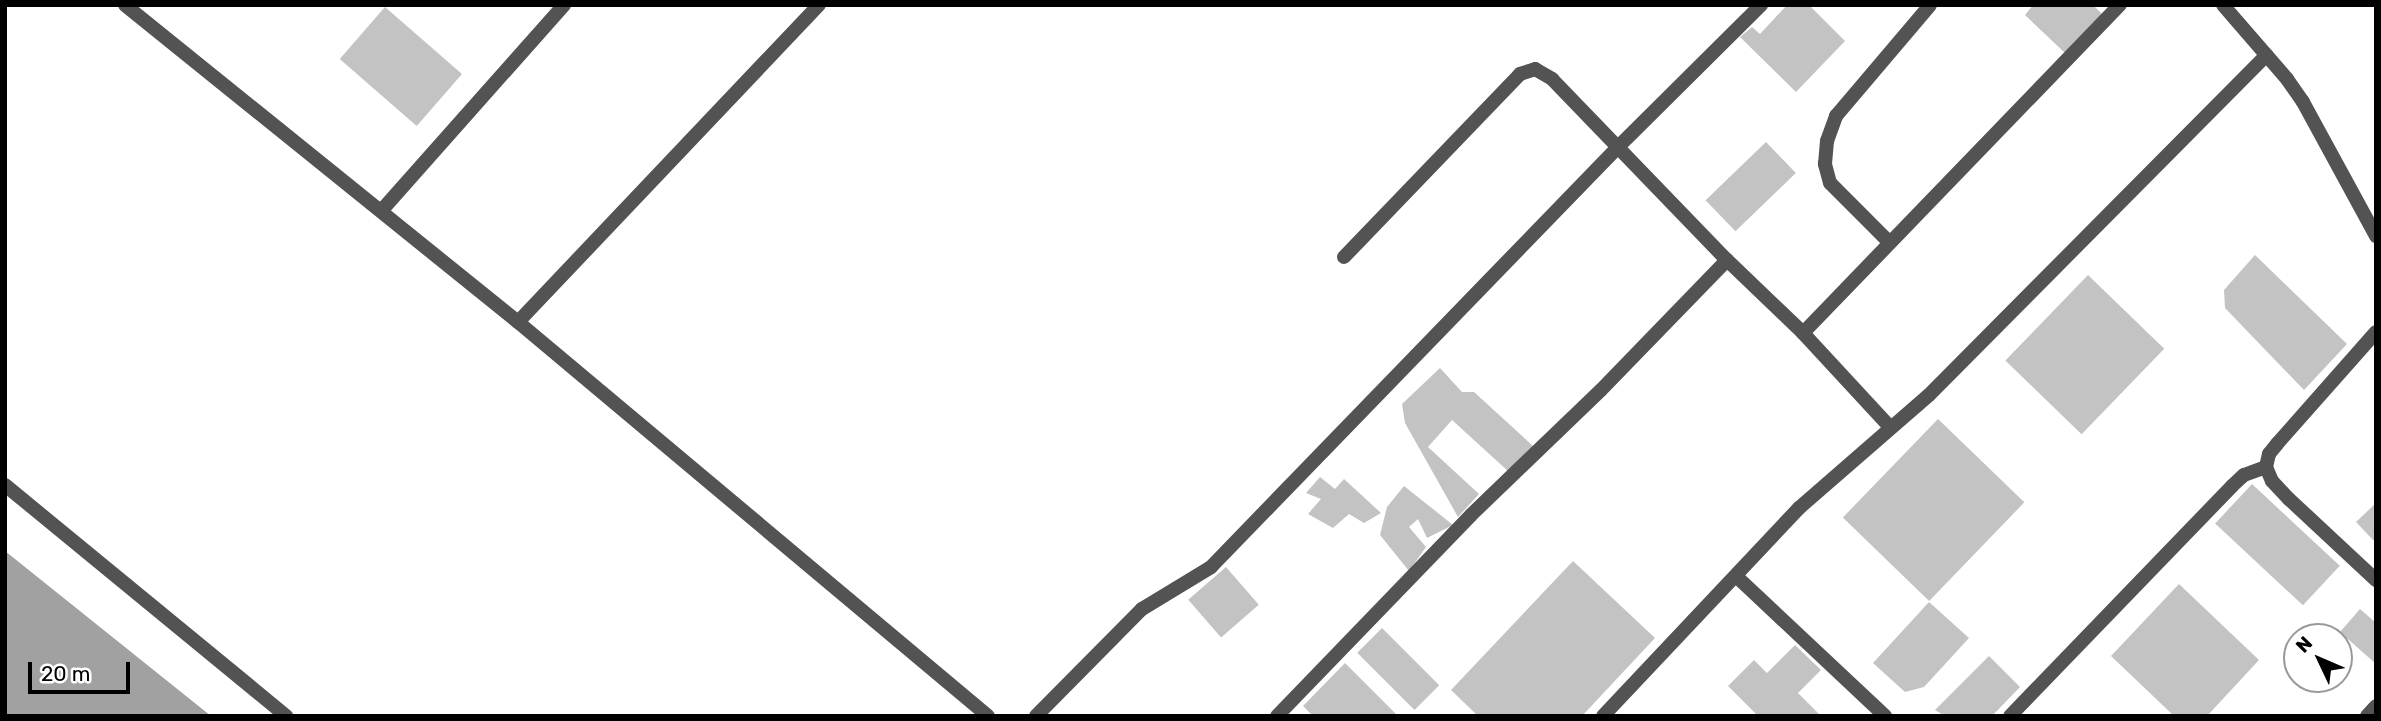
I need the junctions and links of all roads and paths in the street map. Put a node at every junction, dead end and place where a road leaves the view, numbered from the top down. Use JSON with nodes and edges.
{"nodes":[{"id":1,"x":125,"y":5,"type":"edge"},
{"id":2,"x":564,"y":5,"type":"edge"},
{"id":3,"x":1761,"y":5,"type":"edge"},
{"id":4,"x":1930,"y":5,"type":"edge"},
{"id":5,"x":2120,"y":5,"type":"edge"},
{"id":6,"x":2223,"y":5,"type":"edge"},
{"id":7,"x":815,"y":7,"type":"edge"},
{"id":8,"x":140,"y":11,"type":"edge"},
{"id":9,"x":2266,"y":55,"type":"junction"},
{"id":10,"x":1617,"y":148,"type":"junction"},
{"id":11,"x":382,"y":210,"type":"junction"},
{"id":12,"x":2376,"y":236,"type":"edge"},
{"id":13,"x":1889,"y":242,"type":"junction"},
{"id":14,"x":1345,"y":257,"type":"dead end"},
{"id":15,"x":1727,"y":260,"type":"junction"},
{"id":16,"x":518,"y":322,"type":"junction"},
{"id":17,"x":2376,"y":332,"type":"edge"},
{"id":18,"x":1803,"y":333,"type":"junction"},
{"id":19,"x":1891,"y":428,"type":"junction"},
{"id":20,"x":2266,"y":467,"type":"junction"},
{"id":21,"x":5,"y":485,"type":"edge"},
{"id":22,"x":1737,"y":577,"type":"junction"},
{"id":23,"x":2376,"y":580,"type":"edge"},
{"id":24,"x":2376,"y":706,"type":"edge"},
{"id":25,"x":286,"y":716,"type":"edge"},
{"id":26,"x":988,"y":716,"type":"edge"},
{"id":27,"x":1036,"y":716,"type":"edge"},
{"id":28,"x":1277,"y":716,"type":"edge"},
{"id":29,"x":1603,"y":716,"type":"edge"},
{"id":30,"x":1885,"y":716,"type":"edge"},
{"id":31,"x":2010,"y":716,"type":"edge"},
{"id":32,"x":2367,"y":716,"type":"edge"}],
"edges":[{"from":1,"to":8,"type":"street"},
{"from":2,"to":11,"type":"street"},
{"from":3,"to":10,"type":"street"},
{"from":4,"to":13,"type":"street"},
{"from":5,"to":13,"type":"street"},
{"from":6,"to":9,"type":"street"},
{"from":7,"to":16,"type":"street"},
{"from":8,"to":11,"type":"street"},
{"from":9,"to":12,"type":"street"},
{"from":9,"to":19,"type":"street"},
{"from":10,"to":14,"type":"street"},
{"from":10,"to":15,"type":"street"},
{"from":10,"to":27,"type":"street"},
{"from":11,"to":16,"type":"street"},
{"from":13,"to":18,"type":"street"},
{"from":15,"to":18,"type":"street"},
{"from":15,"to":28,"type":"street"},
{"from":16,"to":26,"type":"street"},
{"from":17,"to":20,"type":"street"},
{"from":18,"to":19,"type":"street"},
{"from":19,"to":22,"type":"street"},
{"from":20,"to":23,"type":"street"},
{"from":20,"to":31,"type":"street"},
{"from":21,"to":25,"type":"street"},
{"from":22,"to":29,"type":"street"},
{"from":22,"to":30,"type":"street"},
{"from":24,"to":32,"type":"street"}]}
